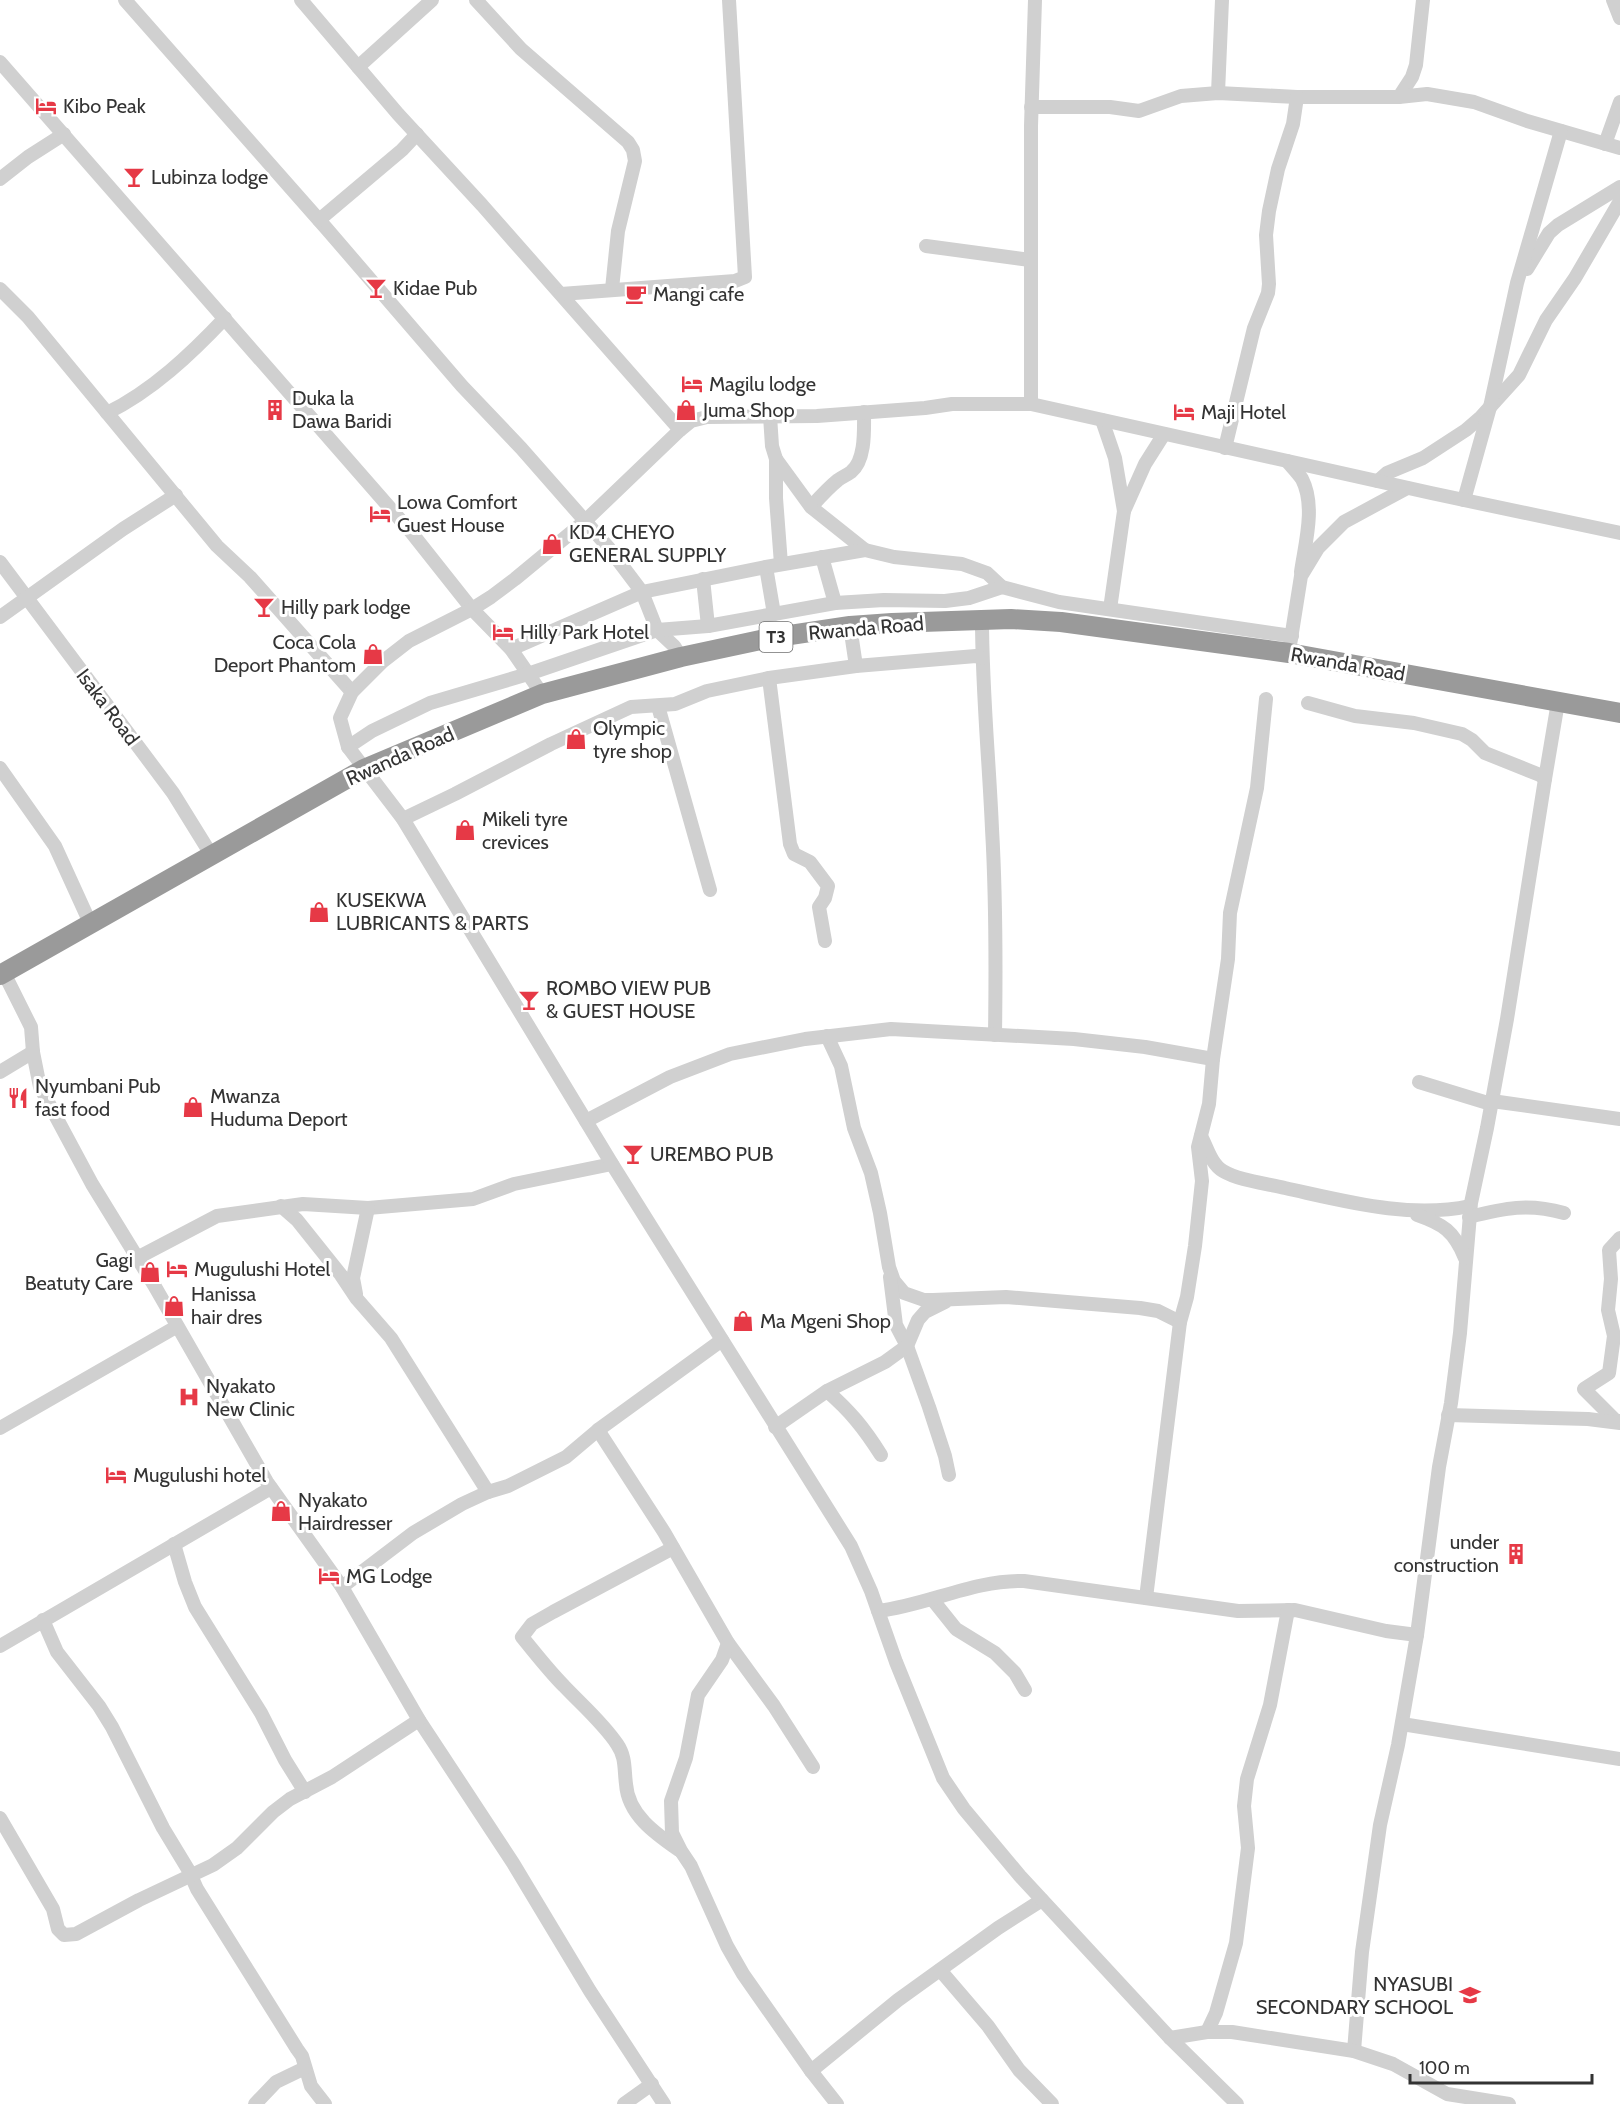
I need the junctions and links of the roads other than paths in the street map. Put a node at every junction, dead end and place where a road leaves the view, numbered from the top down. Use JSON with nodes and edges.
{"nodes":[{"id":1,"x":125,"y":0,"type":"edge"},
{"id":2,"x":301,"y":0,"type":"edge"},
{"id":3,"x":432,"y":0,"type":"edge"},
{"id":4,"x":476,"y":0,"type":"edge"},
{"id":5,"x":729,"y":0,"type":"edge"},
{"id":6,"x":1035,"y":0,"type":"edge"},
{"id":7,"x":1222,"y":0,"type":"edge"},
{"id":8,"x":1423,"y":0,"type":"edge"},
{"id":9,"x":1613,"y":0,"type":"edge"},
{"id":10,"x":1620,"y":18,"type":"edge"},
{"id":11,"x":0,"y":62,"type":"edge"},
{"id":12,"x":358,"y":67,"type":"junction"},
{"id":13,"x":1218,"y":93,"type":"junction"},
{"id":14,"x":1297,"y":97,"type":"junction"},
{"id":15,"x":1399,"y":97,"type":"junction"},
{"id":16,"x":1620,"y":102,"type":"edge"},
{"id":17,"x":1031,"y":106,"type":"junction"},
{"id":18,"x":1561,"y":131,"type":"junction"},
{"id":19,"x":64,"y":134,"type":"junction"},
{"id":20,"x":417,"y":134,"type":"junction"},
{"id":21,"x":1605,"y":144,"type":"junction"},
{"id":22,"x":1620,"y":148,"type":"edge"},
{"id":23,"x":0,"y":179,"type":"edge"},
{"id":24,"x":1620,"y":187,"type":"edge"},
{"id":25,"x":1620,"y":201,"type":"edge"},
{"id":26,"x":319,"y":220,"type":"junction"},
{"id":27,"x":926,"y":246,"type":"dead end"},
{"id":28,"x":1030,"y":260,"type":"junction"},
{"id":29,"x":1517,"y":284,"type":"junction"},
{"id":30,"x":0,"y":289,"type":"edge"},
{"id":31,"x":612,"y":290,"type":"junction"},
{"id":32,"x":561,"y":294,"type":"junction"},
{"id":33,"x":225,"y":318,"type":"junction"},
{"id":34,"x":1031,"y":404,"type":"junction"},
{"id":35,"x":1490,"y":407,"type":"junction"},
{"id":36,"x":864,"y":412,"type":"junction"},
{"id":37,"x":107,"y":413,"type":"junction"},
{"id":38,"x":770,"y":416,"type":"junction"},
{"id":39,"x":1102,"y":420,"type":"junction"},
{"id":40,"x":680,"y":430,"type":"junction"},
{"id":41,"x":1164,"y":434,"type":"junction"},
{"id":42,"x":1225,"y":448,"type":"junction"},
{"id":43,"x":777,"y":459,"type":"junction"},
{"id":44,"x":1287,"y":461,"type":"junction"},
{"id":45,"x":1378,"y":481,"type":"junction"},
{"id":46,"x":1407,"y":488,"type":"junction"},
{"id":47,"x":176,"y":495,"type":"junction"},
{"id":48,"x":1464,"y":500,"type":"junction"},
{"id":49,"x":811,"y":507,"type":"junction"},
{"id":50,"x":1124,"y":511,"type":"junction"},
{"id":51,"x":584,"y":522,"type":"junction"},
{"id":52,"x":1620,"y":533,"type":"edge"},
{"id":53,"x":865,"y":550,"type":"junction"},
{"id":54,"x":822,"y":557,"type":"junction"},
{"id":55,"x":0,"y":562,"type":"edge"},
{"id":56,"x":781,"y":564,"type":"junction"},
{"id":57,"x":766,"y":567,"type":"junction"},
{"id":58,"x":1301,"y":576,"type":"junction"},
{"id":59,"x":703,"y":579,"type":"junction"},
{"id":60,"x":1002,"y":587,"type":"junction"},
{"id":61,"x":642,"y":592,"type":"junction"},
{"id":62,"x":26,"y":598,"type":"junction"},
{"id":63,"x":835,"y":603,"type":"junction"},
{"id":64,"x":472,"y":609,"type":"junction"},
{"id":65,"x":1110,"y":609,"type":"junction"},
{"id":66,"x":774,"y":614,"type":"junction"},
{"id":67,"x":0,"y":617,"type":"edge"},
{"id":68,"x":982,"y":620,"type":"junction"},
{"id":69,"x":708,"y":626,"type":"junction"},
{"id":70,"x":850,"y":626,"type":"junction"},
{"id":71,"x":657,"y":630,"type":"junction"},
{"id":72,"x":1290,"y":644,"type":"junction"},
{"id":73,"x":511,"y":649,"type":"junction"},
{"id":74,"x":681,"y":657,"type":"junction"},
{"id":75,"x":982,"y":658,"type":"junction"},
{"id":76,"x":856,"y":666,"type":"junction"},
{"id":77,"x":528,"y":675,"type":"junction"},
{"id":78,"x":769,"y":678,"type":"junction"},
{"id":79,"x":352,"y":692,"type":"junction"},
{"id":80,"x":542,"y":694,"type":"junction"},
{"id":81,"x":1266,"y":699,"type":"dead end"},
{"id":82,"x":1558,"y":702,"type":"junction"},
{"id":83,"x":1308,"y":703,"type":"dead end"},
{"id":84,"x":658,"y":706,"type":"junction"},
{"id":85,"x":1620,"y":713,"type":"edge"},
{"id":86,"x":348,"y":747,"type":"junction"},
{"id":87,"x":364,"y":769,"type":"junction"},
{"id":88,"x":1,"y":771,"type":"edge"},
{"id":89,"x":1545,"y":779,"type":"junction"},
{"id":90,"x":403,"y":819,"type":"junction"},
{"id":91,"x":212,"y":856,"type":"junction"},
{"id":92,"x":710,"y":890,"type":"dead end"},
{"id":93,"x":91,"y":925,"type":"junction"},
{"id":94,"x":825,"y":941,"type":"dead end"},
{"id":95,"x":2,"y":974,"type":"edge"},
{"id":96,"x":995,"y":1035,"type":"junction"},
{"id":97,"x":827,"y":1036,"type":"junction"},
{"id":98,"x":33,"y":1052,"type":"junction"},
{"id":99,"x":1213,"y":1059,"type":"junction"},
{"id":100,"x":0,"y":1072,"type":"edge"},
{"id":101,"x":1419,"y":1082,"type":"dead end"},
{"id":102,"x":1492,"y":1103,"type":"junction"},
{"id":103,"x":1620,"y":1119,"type":"edge"},
{"id":104,"x":586,"y":1121,"type":"junction"},
{"id":105,"x":1201,"y":1136,"type":"junction"},
{"id":106,"x":612,"y":1164,"type":"junction"},
{"id":107,"x":281,"y":1206,"type":"junction"},
{"id":108,"x":368,"y":1208,"type":"junction"},
{"id":109,"x":1398,"y":1209,"type":"junction"},
{"id":110,"x":1470,"y":1211,"type":"junction"},
{"id":111,"x":1564,"y":1213,"type":"dead end"},
{"id":112,"x":1620,"y":1238,"type":"edge"},
{"id":113,"x":137,"y":1258,"type":"junction"},
{"id":114,"x":1466,"y":1259,"type":"junction"},
{"id":115,"x":889,"y":1267,"type":"junction"},
{"id":116,"x":357,"y":1299,"type":"junction"},
{"id":117,"x":952,"y":1300,"type":"junction"},
{"id":118,"x":1180,"y":1323,"type":"junction"},
{"id":119,"x":176,"y":1327,"type":"junction"},
{"id":120,"x":722,"y":1340,"type":"junction"},
{"id":121,"x":907,"y":1346,"type":"junction"},
{"id":122,"x":826,"y":1391,"type":"junction"},
{"id":123,"x":1448,"y":1415,"type":"junction"},
{"id":124,"x":1619,"y":1422,"type":"edge"},
{"id":125,"x":775,"y":1427,"type":"junction"},
{"id":126,"x":0,"y":1428,"type":"edge"},
{"id":127,"x":598,"y":1430,"type":"junction"},
{"id":128,"x":881,"y":1455,"type":"dead end"},
{"id":129,"x":949,"y":1475,"type":"dead end"},
{"id":130,"x":271,"y":1488,"type":"junction"},
{"id":131,"x":488,"y":1492,"type":"junction"},
{"id":132,"x":174,"y":1544,"type":"junction"},
{"id":133,"x":673,"y":1548,"type":"junction"},
{"id":134,"x":342,"y":1587,"type":"junction"},
{"id":135,"x":1146,"y":1598,"type":"junction"},
{"id":136,"x":932,"y":1599,"type":"junction"},
{"id":137,"x":1288,"y":1610,"type":"junction"},
{"id":138,"x":878,"y":1611,"type":"junction"},
{"id":139,"x":43,"y":1620,"type":"junction"},
{"id":140,"x":1417,"y":1635,"type":"junction"},
{"id":141,"x":728,"y":1643,"type":"junction"},
{"id":142,"x":0,"y":1646,"type":"edge"},
{"id":143,"x":1025,"y":1690,"type":"dead end"},
{"id":144,"x":419,"y":1720,"type":"junction"},
{"id":145,"x":1402,"y":1724,"type":"junction"},
{"id":146,"x":1620,"y":1759,"type":"edge"},
{"id":147,"x":813,"y":1767,"type":"dead end"},
{"id":148,"x":305,"y":1792,"type":"junction"},
{"id":149,"x":0,"y":1818,"type":"edge"},
{"id":150,"x":681,"y":1851,"type":"junction"},
{"id":151,"x":192,"y":1876,"type":"junction"},
{"id":152,"x":1042,"y":1900,"type":"junction"},
{"id":153,"x":940,"y":1970,"type":"junction"},
{"id":154,"x":1207,"y":2031,"type":"junction"},
{"id":155,"x":1170,"y":2038,"type":"junction"},
{"id":156,"x":1354,"y":2051,"type":"junction"},
{"id":157,"x":305,"y":2068,"type":"junction"},
{"id":158,"x":811,"y":2071,"type":"junction"},
{"id":159,"x":652,"y":2084,"type":"junction"},
{"id":160,"x":255,"y":2104,"type":"edge"},
{"id":161,"x":325,"y":2104,"type":"edge"},
{"id":162,"x":624,"y":2104,"type":"edge"},
{"id":163,"x":664,"y":2104,"type":"edge"},
{"id":164,"x":837,"y":2104,"type":"edge"},
{"id":165,"x":1052,"y":2104,"type":"edge"},
{"id":166,"x":1237,"y":2104,"type":"edge"},
{"id":167,"x":1509,"y":2104,"type":"edge"}],
"edges":[{"from":1,"to":26,"type":"street"},
{"from":2,"to":12,"type":"street"},
{"from":3,"to":12,"type":"street"},
{"from":4,"to":31,"type":"street"},
{"from":5,"to":31,"type":"street"},
{"from":6,"to":17,"type":"street"},
{"from":7,"to":13,"type":"street"},
{"from":8,"to":15,"type":"street"},
{"from":9,"to":10,"type":"street"},
{"from":11,"to":19,"type":"street"},
{"from":12,"to":20,"type":"street"},
{"from":13,"to":14,"type":"street"},
{"from":13,"to":17,"type":"street"},
{"from":14,"to":15,"type":"street"},
{"from":14,"to":42,"type":"street"},
{"from":15,"to":18,"type":"street"},
{"from":16,"to":21,"type":"street"},
{"from":17,"to":28,"type":"street"},
{"from":18,"to":21,"type":"street"},
{"from":18,"to":29,"type":"street"},
{"from":19,"to":23,"type":"street"},
{"from":19,"to":33,"type":"street"},
{"from":20,"to":26,"type":"street"},
{"from":20,"to":32,"type":"street"},
{"from":21,"to":22,"type":"street"},
{"from":24,"to":29,"type":"street"},
{"from":25,"to":35,"type":"street"},
{"from":26,"to":51,"type":"street"},
{"from":27,"to":28,"type":"street"},
{"from":28,"to":34,"type":"street"},
{"from":29,"to":35,"type":"street"},
{"from":30,"to":37,"type":"street"},
{"from":31,"to":32,"type":"street"},
{"from":32,"to":40,"type":"street"},
{"from":33,"to":37,"type":"street"},
{"from":33,"to":64,"type":"street"},
{"from":34,"to":36,"type":"street"},
{"from":34,"to":39,"type":"street"},
{"from":35,"to":45,"type":"street"},
{"from":35,"to":48,"type":"street"},
{"from":36,"to":38,"type":"street"},
{"from":36,"to":49,"type":"street"},
{"from":37,"to":47,"type":"street"},
{"from":38,"to":40,"type":"street"},
{"from":38,"to":43,"type":"street"},
{"from":39,"to":41,"type":"street"},
{"from":39,"to":50,"type":"street"},
{"from":40,"to":51,"type":"street"},
{"from":41,"to":42,"type":"street"},
{"from":41,"to":50,"type":"street"},
{"from":42,"to":44,"type":"street"},
{"from":43,"to":49,"type":"street"},
{"from":43,"to":56,"type":"street"},
{"from":44,"to":45,"type":"street"},
{"from":44,"to":58,"type":"street"},
{"from":45,"to":46,"type":"street"},
{"from":46,"to":48,"type":"street"},
{"from":46,"to":58,"type":"street"},
{"from":47,"to":62,"type":"street"},
{"from":47,"to":79,"type":"street"},
{"from":48,"to":52,"type":"street"},
{"from":49,"to":53,"type":"street"},
{"from":50,"to":65,"type":"street"},
{"from":51,"to":61,"type":"street"},
{"from":51,"to":64,"type":"street"},
{"from":53,"to":54,"type":"street"},
{"from":53,"to":60,"type":"street"},
{"from":54,"to":56,"type":"street"},
{"from":54,"to":63,"type":"street"},
{"from":55,"to":62,"type":"street","name":"Isaka Road"},
{"from":56,"to":57,"type":"street"},
{"from":57,"to":59,"type":"street"},
{"from":57,"to":66,"type":"street"},
{"from":58,"to":72,"type":"street"},
{"from":59,"to":61,"type":"street"},
{"from":59,"to":69,"type":"street"},
{"from":60,"to":63,"type":"street"},
{"from":60,"to":65,"type":"street"},
{"from":61,"to":71,"type":"street"},
{"from":61,"to":73,"type":"street"},
{"from":62,"to":67,"type":"street"},
{"from":62,"to":91,"type":"street","name":"Isaka Road"},
{"from":63,"to":66,"type":"street"},
{"from":64,"to":73,"type":"street"},
{"from":64,"to":79,"type":"street"},
{"from":65,"to":72,"type":"street"},
{"from":66,"to":69,"type":"street"},
{"from":68,"to":70,"type":"highway","name":"Rwanda Road","number":"T3"},
{"from":68,"to":72,"type":"highway","name":"Rwanda Road","number":"T3"},
{"from":68,"to":75,"type":"street"},
{"from":69,"to":71,"type":"street"},
{"from":70,"to":74,"type":"highway","name":"Rwanda Road","number":"T3"},
{"from":70,"to":76,"type":"street"},
{"from":71,"to":74,"type":"street"},
{"from":71,"to":77,"type":"street"},
{"from":72,"to":82,"type":"highway","name":"Rwanda Road","number":"T3"},
{"from":73,"to":77,"type":"street"},
{"from":74,"to":80,"type":"highway","name":"Rwanda Road","number":"T3"},
{"from":75,"to":76,"type":"street"},
{"from":75,"to":96,"type":"street"},
{"from":76,"to":78,"type":"street"},
{"from":77,"to":80,"type":"street"},
{"from":77,"to":86,"type":"street"},
{"from":78,"to":84,"type":"street"},
{"from":78,"to":94,"type":"street"},
{"from":79,"to":86,"type":"street"},
{"from":80,"to":87,"type":"highway","name":"Rwanda Road","number":"T3"},
{"from":81,"to":99,"type":"street"},
{"from":82,"to":85,"type":"highway","name":"Rwanda Road","number":"T3"},
{"from":82,"to":89,"type":"street"},
{"from":83,"to":89,"type":"street"},
{"from":84,"to":90,"type":"street"},
{"from":84,"to":92,"type":"street"},
{"from":86,"to":87,"type":"street"},
{"from":87,"to":90,"type":"street"},
{"from":87,"to":91,"type":"highway","name":"Rwanda Road","number":"T3"},
{"from":88,"to":93,"type":"street"},
{"from":89,"to":102,"type":"street"},
{"from":90,"to":104,"type":"street"},
{"from":91,"to":93,"type":"highway","name":"Rwanda Road","number":"T3"},
{"from":93,"to":95,"type":"highway","name":"Rwanda Road","number":"T3"},
{"from":95,"to":98,"type":"street"},
{"from":96,"to":97,"type":"street"},
{"from":96,"to":99,"type":"street"},
{"from":97,"to":104,"type":"street"},
{"from":97,"to":115,"type":"street"},
{"from":98,"to":100,"type":"street"},
{"from":98,"to":113,"type":"street"},
{"from":99,"to":105,"type":"street"},
{"from":101,"to":102,"type":"street"},
{"from":102,"to":103,"type":"street"},
{"from":102,"to":110,"type":"street"},
{"from":104,"to":106,"type":"street"},
{"from":105,"to":109,"type":"street"},
{"from":105,"to":118,"type":"street"},
{"from":106,"to":108,"type":"street"},
{"from":106,"to":120,"type":"street"},
{"from":107,"to":108,"type":"street"},
{"from":107,"to":113,"type":"street"},
{"from":107,"to":116,"type":"street"},
{"from":108,"to":116,"type":"street"},
{"from":109,"to":110,"type":"street"},
{"from":109,"to":114,"type":"street"},
{"from":110,"to":111,"type":"street"},
{"from":110,"to":114,"type":"street"},
{"from":112,"to":124,"type":"street"},
{"from":113,"to":119,"type":"street"},
{"from":114,"to":123,"type":"street"},
{"from":115,"to":117,"type":"street"},
{"from":115,"to":121,"type":"street"},
{"from":116,"to":131,"type":"street"},
{"from":117,"to":118,"type":"street"},
{"from":117,"to":121,"type":"street"},
{"from":118,"to":135,"type":"street"},
{"from":119,"to":126,"type":"street"},
{"from":119,"to":130,"type":"street"},
{"from":120,"to":125,"type":"street"},
{"from":120,"to":127,"type":"street"},
{"from":121,"to":122,"type":"street"},
{"from":121,"to":129,"type":"street"},
{"from":122,"to":125,"type":"street"},
{"from":122,"to":128,"type":"street"},
{"from":123,"to":124,"type":"street"},
{"from":123,"to":140,"type":"street"},
{"from":125,"to":138,"type":"street"},
{"from":127,"to":131,"type":"street"},
{"from":127,"to":133,"type":"street"},
{"from":130,"to":132,"type":"street"},
{"from":130,"to":134,"type":"street"},
{"from":131,"to":134,"type":"street"},
{"from":132,"to":139,"type":"street"},
{"from":132,"to":148,"type":"street"},
{"from":133,"to":141,"type":"street"},
{"from":133,"to":150,"type":"street"},
{"from":134,"to":144,"type":"street"},
{"from":135,"to":136,"type":"street"},
{"from":135,"to":137,"type":"street"},
{"from":136,"to":138,"type":"street"},
{"from":136,"to":143,"type":"street"},
{"from":137,"to":140,"type":"street"},
{"from":137,"to":154,"type":"street"},
{"from":138,"to":152,"type":"street"},
{"from":139,"to":142,"type":"street"},
{"from":139,"to":151,"type":"street"},
{"from":140,"to":145,"type":"street"},
{"from":141,"to":147,"type":"street"},
{"from":141,"to":150,"type":"street"},
{"from":144,"to":148,"type":"street"},
{"from":144,"to":159,"type":"street"},
{"from":145,"to":146,"type":"street"},
{"from":145,"to":156,"type":"street"},
{"from":148,"to":151,"type":"street"},
{"from":149,"to":151,"type":"street"},
{"from":150,"to":158,"type":"street"},
{"from":151,"to":157,"type":"street"},
{"from":152,"to":153,"type":"street"},
{"from":152,"to":155,"type":"street"},
{"from":153,"to":158,"type":"street"},
{"from":153,"to":165,"type":"street"},
{"from":154,"to":155,"type":"street"},
{"from":154,"to":156,"type":"street"},
{"from":155,"to":166,"type":"street"},
{"from":156,"to":167,"type":"street"},
{"from":157,"to":160,"type":"street"},
{"from":157,"to":161,"type":"street"},
{"from":158,"to":164,"type":"street"},
{"from":159,"to":162,"type":"street"},
{"from":159,"to":163,"type":"street"}]}
